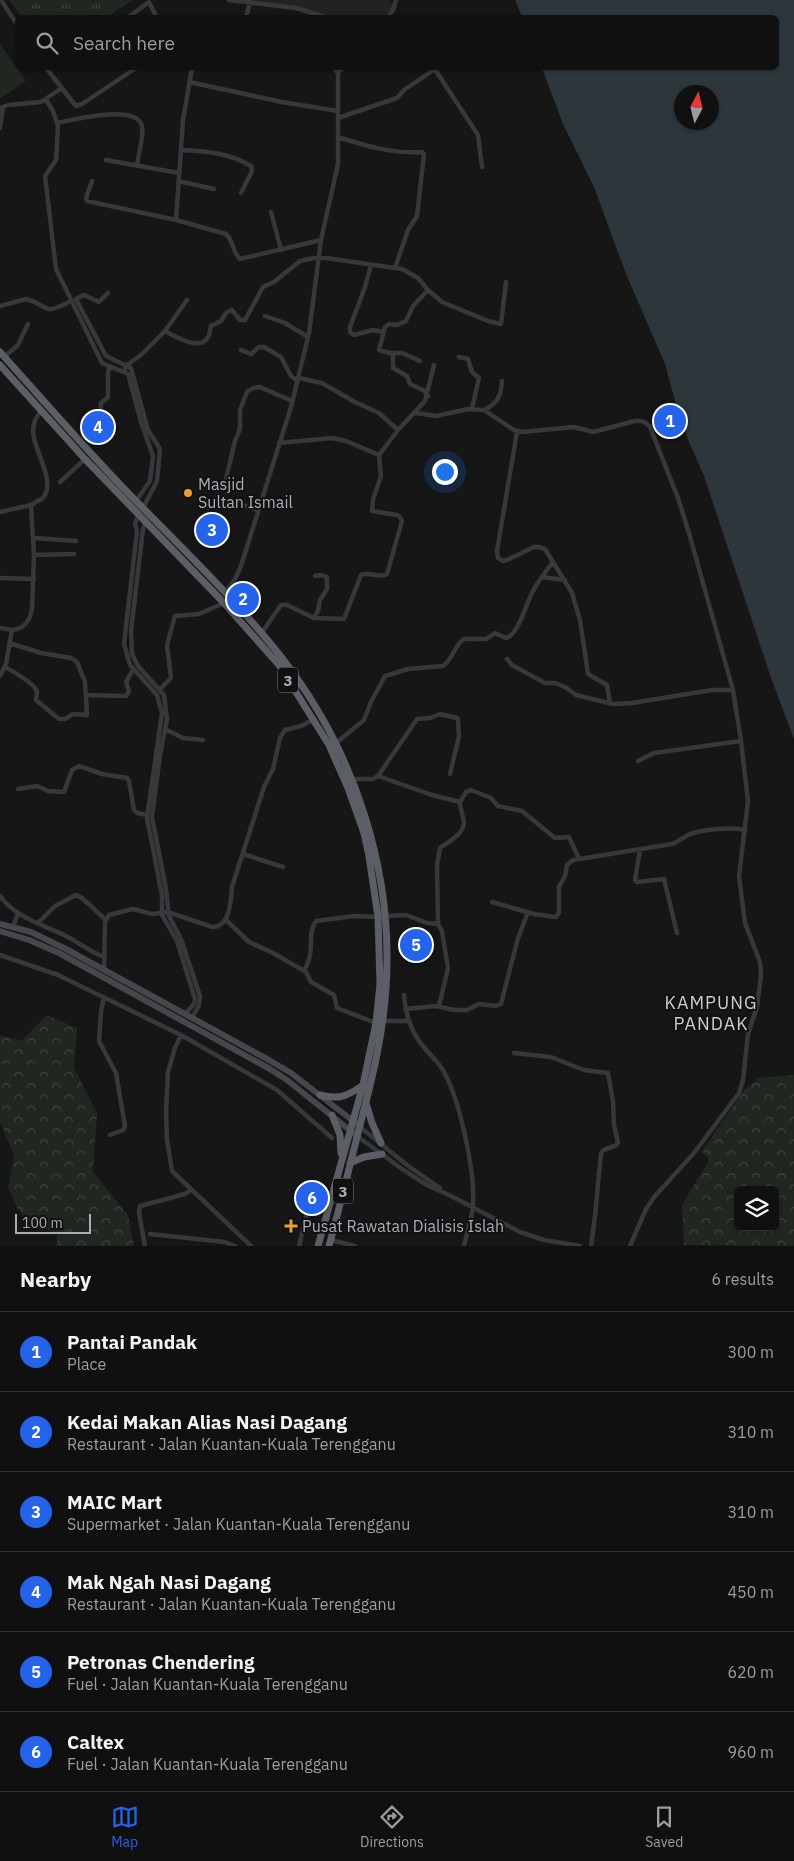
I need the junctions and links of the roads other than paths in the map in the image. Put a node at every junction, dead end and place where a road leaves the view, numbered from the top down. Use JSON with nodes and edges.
{"nodes":[{"id":1,"x":0,"y":0,"type":"edge"},
{"id":2,"x":229,"y":0,"type":"edge"},
{"id":3,"x":396,"y":0,"type":"edge"},
{"id":4,"x":250,"y":2,"type":"junction"},
{"id":5,"x":391,"y":12,"type":"junction"},
{"id":6,"x":131,"y":15,"type":"edge"},
{"id":7,"x":156,"y":15,"type":"edge"},
{"id":8,"x":247,"y":15,"type":"edge"},
{"id":9,"x":319,"y":15,"type":"edge"},
{"id":10,"x":389,"y":15,"type":"edge"},
{"id":11,"x":393,"y":15,"type":"edge"},
{"id":12,"x":15,"y":22,"type":"edge"},
{"id":13,"x":49,"y":70,"type":"edge"},
{"id":14,"x":133,"y":70,"type":"edge"},
{"id":15,"x":192,"y":70,"type":"edge"},
{"id":16,"x":336,"y":70,"type":"edge"},
{"id":17,"x":341,"y":70,"type":"edge"},
{"id":18,"x":431,"y":70,"type":"edge"},
{"id":19,"x":435,"y":70,"type":"edge"},
{"id":20,"x":338,"y":73,"type":"junction"},
{"id":21,"x":189,"y":82,"type":"junction"},
{"id":22,"x":60,"y":90,"type":"junction"},
{"id":23,"x":46,"y":100,"type":"junction"},
{"id":24,"x":1,"y":107,"type":"edge"},
{"id":25,"x":338,"y":111,"type":"junction"},
{"id":26,"x":338,"y":118,"type":"junction"},
{"id":27,"x":57,"y":123,"type":"junction"},
{"id":28,"x":0,"y":128,"type":"edge"},
{"id":29,"x":338,"y":137,"type":"junction"},
{"id":30,"x":181,"y":150,"type":"junction"},
{"id":31,"x":106,"y":160,"type":"dead end"},
{"id":32,"x":137,"y":166,"type":"junction"},
{"id":33,"x":482,"y":167,"type":"dead end"},
{"id":34,"x":179,"y":173,"type":"junction"},
{"id":35,"x":92,"y":181,"type":"dead end"},
{"id":36,"x":178,"y":181,"type":"junction"},
{"id":37,"x":214,"y":188,"type":"dead end"},
{"id":38,"x":241,"y":193,"type":"dead end"},
{"id":39,"x":270,"y":212,"type":"dead end"},
{"id":40,"x":176,"y":220,"type":"junction"},
{"id":41,"x":321,"y":240,"type":"junction"},
{"id":42,"x":281,"y":250,"type":"junction"},
{"id":43,"x":319,"y":257,"type":"junction"},
{"id":44,"x":371,"y":265,"type":"junction"},
{"id":45,"x":395,"y":268,"type":"junction"},
{"id":46,"x":506,"y":282,"type":"dead end"},
{"id":47,"x":428,"y":290,"type":"junction"},
{"id":48,"x":108,"y":293,"type":"dead end"},
{"id":49,"x":187,"y":300,"type":"dead end"},
{"id":50,"x":71,"y":301,"type":"junction"},
{"id":51,"x":0,"y":306,"type":"edge"},
{"id":52,"x":265,"y":316,"type":"dead end"},
{"id":53,"x":28,"y":324,"type":"dead end"},
{"id":54,"x":165,"y":331,"type":"junction"},
{"id":55,"x":384,"y":332,"type":"junction"},
{"id":56,"x":308,"y":337,"type":"junction"},
{"id":57,"x":241,"y":350,"type":"dead end"},
{"id":58,"x":393,"y":353,"type":"junction"},
{"id":59,"x":2,"y":355,"type":"edge"},
{"id":60,"x":459,"y":357,"type":"dead end"},
{"id":61,"x":420,"y":361,"type":"dead end"},
{"id":62,"x":127,"y":365,"type":"junction"},
{"id":63,"x":434,"y":365,"type":"dead end"},
{"id":64,"x":0,"y":366,"type":"edge"},
{"id":65,"x":109,"y":367,"type":"junction"},
{"id":66,"x":18,"y":372,"type":"junction"},
{"id":67,"x":124,"y":372,"type":"junction"},
{"id":68,"x":6,"y":376,"type":"edge"},
{"id":69,"x":299,"y":377,"type":"junction"},
{"id":70,"x":502,"y":381,"type":"dead end"},
{"id":71,"x":428,"y":396,"type":"junction"},
{"id":72,"x":292,"y":401,"type":"junction"},
{"id":73,"x":472,"y":409,"type":"junction"},
{"id":74,"x":484,"y":410,"type":"junction"},
{"id":75,"x":42,"y":411,"type":"junction"},
{"id":76,"x":416,"y":412,"type":"junction"},
{"id":77,"x":92,"y":421,"type":"dead end"},
{"id":78,"x":398,"y":430,"type":"junction"},
{"id":79,"x":517,"y":432,"type":"junction"},
{"id":80,"x":279,"y":443,"type":"junction"},
{"id":81,"x":379,"y":455,"type":"junction"},
{"id":82,"x":85,"y":458,"type":"junction"},
{"id":83,"x":226,"y":479,"type":"dead end"},
{"id":84,"x":60,"y":482,"type":"dead end"},
{"id":85,"x":218,"y":497,"type":"dead end"},
{"id":86,"x":136,"y":501,"type":"junction"},
{"id":87,"x":31,"y":505,"type":"junction"},
{"id":88,"x":258,"y":510,"type":"junction"},
{"id":89,"x":141,"y":511,"type":"junction"},
{"id":90,"x":0,"y":512,"type":"edge"},
{"id":91,"x":146,"y":521,"type":"junction"},
{"id":92,"x":34,"y":538,"type":"junction"},
{"id":93,"x":76,"y":541,"type":"dead end"},
{"id":94,"x":74,"y":554,"type":"dead end"},
{"id":95,"x":34,"y":555,"type":"junction"},
{"id":96,"x":553,"y":562,"type":"junction"},
{"id":97,"x":315,"y":576,"type":"dead end"},
{"id":98,"x":542,"y":577,"type":"junction"},
{"id":99,"x":0,"y":578,"type":"edge"},
{"id":100,"x":34,"y":579,"type":"junction"},
{"id":101,"x":565,"y":580,"type":"junction"},
{"id":102,"x":224,"y":592,"type":"junction"},
{"id":103,"x":224,"y":603,"type":"junction"},
{"id":104,"x":314,"y":618,"type":"junction"},
{"id":105,"x":0,"y":628,"type":"edge"},
{"id":106,"x":12,"y":630,"type":"junction"},
{"id":107,"x":261,"y":634,"type":"junction"},
{"id":108,"x":9,"y":643,"type":"junction"},
{"id":109,"x":507,"y":659,"type":"dead end"},
{"id":110,"x":5,"y":667,"type":"junction"},
{"id":111,"x":133,"y":670,"type":"junction"},
{"id":112,"x":0,"y":676,"type":"edge"},
{"id":113,"x":160,"y":689,"type":"junction"},
{"id":114,"x":733,"y":690,"type":"junction"},
{"id":115,"x":86,"y":695,"type":"junction"},
{"id":116,"x":610,"y":703,"type":"junction"},
{"id":117,"x":313,"y":720,"type":"junction"},
{"id":118,"x":165,"y":729,"type":"junction"},
{"id":119,"x":202,"y":740,"type":"dead end"},
{"id":120,"x":741,"y":741,"type":"junction"},
{"id":121,"x":336,"y":743,"type":"junction"},
{"id":122,"x":638,"y":761,"type":"dead end"},
{"id":123,"x":450,"y":774,"type":"dead end"},
{"id":124,"x":378,"y":776,"type":"junction"},
{"id":125,"x":352,"y":779,"type":"junction"},
{"id":126,"x":18,"y":789,"type":"dead end"},
{"id":127,"x":460,"y":802,"type":"junction"},
{"id":128,"x":147,"y":815,"type":"junction"},
{"id":129,"x":745,"y":830,"type":"junction"},
{"id":130,"x":245,"y":845,"type":"junction"},
{"id":131,"x":640,"y":850,"type":"junction"},
{"id":132,"x":242,"y":854,"type":"junction"},
{"id":133,"x":253,"y":856,"type":"junction"},
{"id":134,"x":579,"y":859,"type":"junction"},
{"id":135,"x":283,"y":867,"type":"dead end"},
{"id":136,"x":0,"y":896,"type":"edge"},
{"id":137,"x":492,"y":902,"type":"dead end"},
{"id":138,"x":162,"y":912,"type":"junction"},
{"id":139,"x":168,"y":912,"type":"junction"},
{"id":140,"x":528,"y":912,"type":"junction"},
{"id":141,"x":18,"y":913,"type":"junction"},
{"id":142,"x":381,"y":916,"type":"junction"},
{"id":143,"x":106,"y":920,"type":"junction"},
{"id":144,"x":226,"y":920,"type":"junction"},
{"id":145,"x":38,"y":923,"type":"junction"},
{"id":146,"x":0,"y":924,"type":"edge"},
{"id":147,"x":438,"y":924,"type":"junction"},
{"id":148,"x":13,"y":927,"type":"junction"},
{"id":149,"x":0,"y":931,"type":"edge"},
{"id":150,"x":677,"y":933,"type":"dead end"},
{"id":151,"x":0,"y":954,"type":"edge"},
{"id":152,"x":104,"y":957,"type":"junction"},
{"id":153,"x":104,"y":970,"type":"junction"},
{"id":154,"x":304,"y":970,"type":"junction"},
{"id":155,"x":404,"y":995,"type":"dead end"},
{"id":156,"x":104,"y":997,"type":"junction"},
{"id":157,"x":439,"y":1006,"type":"junction"},
{"id":158,"x":406,"y":1009,"type":"junction"},
{"id":159,"x":185,"y":1014,"type":"junction"},
{"id":160,"x":192,"y":1018,"type":"junction"},
{"id":161,"x":380,"y":1022,"type":"junction"},
{"id":162,"x":409,"y":1022,"type":"junction"},
{"id":163,"x":181,"y":1035,"type":"junction"},
{"id":164,"x":514,"y":1053,"type":"dead end"},
{"id":165,"x":363,"y":1086,"type":"junction"},
{"id":166,"x":320,"y":1095,"type":"junction"},
{"id":167,"x":366,"y":1102,"type":"junction"},
{"id":168,"x":332,"y":1115,"type":"junction"},
{"id":169,"x":353,"y":1121,"type":"junction"},
{"id":170,"x":360,"y":1127,"type":"junction"},
{"id":171,"x":350,"y":1130,"type":"junction"},
{"id":172,"x":110,"y":1135,"type":"dead end"},
{"id":173,"x":358,"y":1136,"type":"junction"},
{"id":174,"x":332,"y":1138,"type":"dead end"},
{"id":175,"x":381,"y":1143,"type":"junction"},
{"id":176,"x":382,"y":1154,"type":"junction"},
{"id":177,"x":350,"y":1163,"type":"junction"},
{"id":178,"x":340,"y":1166,"type":"junction"},
{"id":179,"x":191,"y":1190,"type":"junction"},
{"id":180,"x":449,"y":1195,"type":"junction"},
{"id":181,"x":473,"y":1207,"type":"junction"},
{"id":182,"x":306,"y":1217,"type":"dead end"},
{"id":183,"x":150,"y":1234,"type":"dead end"},
{"id":184,"x":205,"y":1240,"type":"junction"},
{"id":185,"x":330,"y":1243,"type":"edge"},
{"id":186,"x":145,"y":1246,"type":"edge"},
{"id":187,"x":204,"y":1246,"type":"edge"},
{"id":188,"x":235,"y":1246,"type":"edge"},
{"id":189,"x":251,"y":1246,"type":"edge"},
{"id":190,"x":299,"y":1246,"type":"edge"},
{"id":191,"x":318,"y":1246,"type":"edge"},
{"id":192,"x":355,"y":1246,"type":"edge"},
{"id":193,"x":464,"y":1246,"type":"edge"},
{"id":194,"x":580,"y":1246,"type":"edge"},
{"id":195,"x":591,"y":1246,"type":"edge"},
{"id":196,"x":630,"y":1246,"type":"edge"}],
"edges":[{"from":1,"to":12,"type":"street"},
{"from":2,"to":4,"type":"street"},
{"from":3,"to":5,"type":"street"},
{"from":4,"to":8,"type":"street"},
{"from":4,"to":9,"type":"street"},
{"from":5,"to":10,"type":"street"},
{"from":5,"to":11,"type":"street"},
{"from":6,"to":7,"type":"street"},
{"from":13,"to":22,"type":"street"},
{"from":14,"to":22,"type":"street"},
{"from":15,"to":21,"type":"street"},
{"from":16,"to":20,"type":"street"},
{"from":17,"to":20,"type":"street"},
{"from":18,"to":26,"type":"street"},
{"from":19,"to":33,"type":"street"},
{"from":20,"to":25,"type":"street"},
{"from":21,"to":25,"type":"street"},
{"from":21,"to":30,"type":"street"},
{"from":22,"to":23,"type":"street"},
{"from":23,"to":24,"type":"street"},
{"from":23,"to":27,"type":"street"},
{"from":24,"to":28,"type":"street"},
{"from":25,"to":26,"type":"street"},
{"from":26,"to":29,"type":"street"},
{"from":27,"to":32,"type":"street"},
{"from":27,"to":50,"type":"street"},
{"from":29,"to":41,"type":"street"},
{"from":29,"to":45,"type":"street"},
{"from":30,"to":34,"type":"street"},
{"from":30,"to":38,"type":"street"},
{"from":31,"to":32,"type":"street"},
{"from":32,"to":34,"type":"street"},
{"from":34,"to":36,"type":"street"},
{"from":35,"to":40,"type":"street"},
{"from":36,"to":37,"type":"street"},
{"from":36,"to":40,"type":"street"},
{"from":39,"to":42,"type":"street"},
{"from":40,"to":42,"type":"street"},
{"from":41,"to":42,"type":"street"},
{"from":41,"to":43,"type":"street"},
{"from":43,"to":44,"type":"street"},
{"from":43,"to":54,"type":"street"},
{"from":43,"to":56,"type":"street"},
{"from":44,"to":45,"type":"street"},
{"from":44,"to":55,"type":"street"},
{"from":45,"to":47,"type":"street"},
{"from":46,"to":47,"type":"street"},
{"from":47,"to":55,"type":"street"},
{"from":48,"to":62,"type":"street"},
{"from":49,"to":54,"type":"street"},
{"from":50,"to":51,"type":"street"},
{"from":50,"to":65,"type":"street"},
{"from":52,"to":56,"type":"street"},
{"from":53,"to":59,"type":"street"},
{"from":54,"to":62,"type":"street"},
{"from":55,"to":58,"type":"street"},
{"from":56,"to":69,"type":"street"},
{"from":57,"to":69,"type":"street"},
{"from":58,"to":61,"type":"street"},
{"from":58,"to":71,"type":"street"},
{"from":59,"to":66,"type":"highway","number":"3"},
{"from":60,"to":73,"type":"street"},
{"from":62,"to":67,"type":"street"},
{"from":62,"to":89,"type":"street"},
{"from":63,"to":71,"type":"street"},
{"from":64,"to":68,"type":"highway","number":"3"},
{"from":65,"to":67,"type":"street"},
{"from":65,"to":77,"type":"street"},
{"from":66,"to":68,"type":"highway"},
{"from":66,"to":86,"type":"highway","number":"3"},
{"from":67,"to":86,"type":"street"},
{"from":68,"to":75,"type":"highway","number":"3"},
{"from":69,"to":72,"type":"street"},
{"from":69,"to":78,"type":"street"},
{"from":70,"to":74,"type":"street"},
{"from":71,"to":76,"type":"street"},
{"from":72,"to":80,"type":"street"},
{"from":72,"to":83,"type":"street"},
{"from":73,"to":74,"type":"street"},
{"from":73,"to":76,"type":"street"},
{"from":74,"to":79,"type":"street"},
{"from":75,"to":82,"type":"highway","number":"3"},
{"from":75,"to":87,"type":"street"},
{"from":76,"to":78,"type":"street"},
{"from":78,"to":81,"type":"street"},
{"from":79,"to":96,"type":"street"},
{"from":79,"to":114,"type":"street"},
{"from":80,"to":81,"type":"street"},
{"from":80,"to":88,"type":"street"},
{"from":81,"to":104,"type":"street"},
{"from":82,"to":84,"type":"street"},
{"from":82,"to":89,"type":"highway","number":"3"},
{"from":85,"to":88,"type":"street"},
{"from":86,"to":89,"type":"highway","number":"3"},
{"from":87,"to":90,"type":"street"},
{"from":87,"to":92,"type":"street"},
{"from":88,"to":102,"type":"street"},
{"from":89,"to":91,"type":"highway","number":"3"},
{"from":89,"to":102,"type":"highway","number":"3"},
{"from":89,"to":111,"type":"street"},
{"from":91,"to":103,"type":"highway","number":"3"},
{"from":91,"to":113,"type":"street"},
{"from":92,"to":93,"type":"street"},
{"from":92,"to":95,"type":"street"},
{"from":94,"to":95,"type":"street"},
{"from":95,"to":100,"type":"street"},
{"from":96,"to":98,"type":"street"},
{"from":96,"to":101,"type":"street"},
{"from":97,"to":104,"type":"street"},
{"from":98,"to":101,"type":"street"},
{"from":98,"to":121,"type":"street"},
{"from":99,"to":100,"type":"street"},
{"from":100,"to":106,"type":"street"},
{"from":101,"to":116,"type":"street"},
{"from":102,"to":107,"type":"highway","number":"3"},
{"from":103,"to":113,"type":"street"},
{"from":103,"to":117,"type":"highway","number":"3"},
{"from":104,"to":107,"type":"street"},
{"from":105,"to":106,"type":"street"},
{"from":106,"to":108,"type":"street"},
{"from":107,"to":121,"type":"highway","number":"3"},
{"from":108,"to":110,"type":"street"},
{"from":108,"to":115,"type":"street"},
{"from":109,"to":116,"type":"street"},
{"from":110,"to":112,"type":"street"},
{"from":110,"to":115,"type":"street"},
{"from":111,"to":115,"type":"street"},
{"from":111,"to":128,"type":"street"},
{"from":113,"to":118,"type":"street"},
{"from":114,"to":116,"type":"street"},
{"from":114,"to":120,"type":"street"},
{"from":117,"to":130,"type":"street"},
{"from":117,"to":142,"type":"highway","number":"3"},
{"from":118,"to":119,"type":"street"},
{"from":118,"to":139,"type":"street"},
{"from":120,"to":122,"type":"street"},
{"from":120,"to":129,"type":"street"},
{"from":121,"to":125,"type":"highway","number":"3"},
{"from":123,"to":124,"type":"street"},
{"from":124,"to":125,"type":"street"},
{"from":124,"to":127,"type":"street"},
{"from":125,"to":142,"type":"highway","number":"3"},
{"from":126,"to":128,"type":"street"},
{"from":127,"to":134,"type":"street"},
{"from":127,"to":147,"type":"street"},
{"from":128,"to":138,"type":"street"},
{"from":129,"to":131,"type":"street"},
{"from":129,"to":196,"type":"street"},
{"from":130,"to":132,"type":"street"},
{"from":130,"to":133,"type":"street"},
{"from":131,"to":134,"type":"street"},
{"from":131,"to":150,"type":"street"},
{"from":132,"to":133,"type":"street"},
{"from":132,"to":144,"type":"street"},
{"from":133,"to":135,"type":"street"},
{"from":134,"to":140,"type":"street"},
{"from":136,"to":141,"type":"street"},
{"from":137,"to":140,"type":"street"},
{"from":138,"to":139,"type":"street"},
{"from":138,"to":143,"type":"street"},
{"from":138,"to":159,"type":"street"},
{"from":139,"to":144,"type":"street"},
{"from":139,"to":160,"type":"street"},
{"from":140,"to":157,"type":"street"},
{"from":141,"to":145,"type":"street"},
{"from":141,"to":148,"type":"street"},
{"from":142,"to":147,"type":"street"},
{"from":142,"to":154,"type":"street"},
{"from":142,"to":161,"type":"highway","number":"3"},
{"from":143,"to":145,"type":"street"},
{"from":143,"to":152,"type":"street"},
{"from":144,"to":154,"type":"street"},
{"from":145,"to":152,"type":"street"},
{"from":146,"to":148,"type":"main road"},
{"from":147,"to":157,"type":"street"},
{"from":148,"to":153,"type":"main road"},
{"from":149,"to":168,"type":"main road"},
{"from":151,"to":156,"type":"street"},
{"from":152,"to":153,"type":"street"},
{"from":153,"to":159,"type":"main road"},
{"from":154,"to":161,"type":"street"},
{"from":155,"to":158,"type":"street"},
{"from":156,"to":163,"type":"street"},
{"from":156,"to":172,"type":"street"},
{"from":157,"to":158,"type":"street"},
{"from":158,"to":162,"type":"street"},
{"from":159,"to":160,"type":"main road"},
{"from":160,"to":166,"type":"main road"},
{"from":161,"to":162,"type":"street"},
{"from":161,"to":165,"type":"highway","number":"3"},
{"from":161,"to":167,"type":"highway","number":"3"},
{"from":162,"to":181,"type":"street"},
{"from":163,"to":174,"type":"street"},
{"from":163,"to":179,"type":"street"},
{"from":164,"to":195,"type":"street"},
{"from":165,"to":166,"type":"highway"},
{"from":165,"to":169,"type":"highway","number":"3"},
{"from":166,"to":169,"type":"main road"},
{"from":167,"to":170,"type":"highway","number":"3"},
{"from":167,"to":175,"type":"highway"},
{"from":168,"to":171,"type":"main road"},
{"from":168,"to":178,"type":"highway"},
{"from":169,"to":170,"type":"main road"},
{"from":169,"to":171,"type":"highway","number":"3"},
{"from":170,"to":173,"type":"highway","number":"3"},
{"from":170,"to":175,"type":"street"},
{"from":171,"to":173,"type":"main road"},
{"from":171,"to":178,"type":"highway","number":"3"},
{"from":173,"to":176,"type":"street"},
{"from":173,"to":177,"type":"highway","number":"3"},
{"from":175,"to":180,"type":"street"},
{"from":176,"to":177,"type":"highway"},
{"from":176,"to":180,"type":"street"},
{"from":177,"to":185,"type":"highway","number":"3"},
{"from":178,"to":191,"type":"highway","number":"3"},
{"from":179,"to":186,"type":"street"},
{"from":179,"to":189,"type":"street"},
{"from":180,"to":181,"type":"street"},
{"from":181,"to":193,"type":"street"},
{"from":181,"to":194,"type":"street"},
{"from":182,"to":190,"type":"street"},
{"from":183,"to":184,"type":"street"},
{"from":184,"to":187,"type":"street"},
{"from":184,"to":188,"type":"street"},
{"from":185,"to":192,"type":"street"}]}
